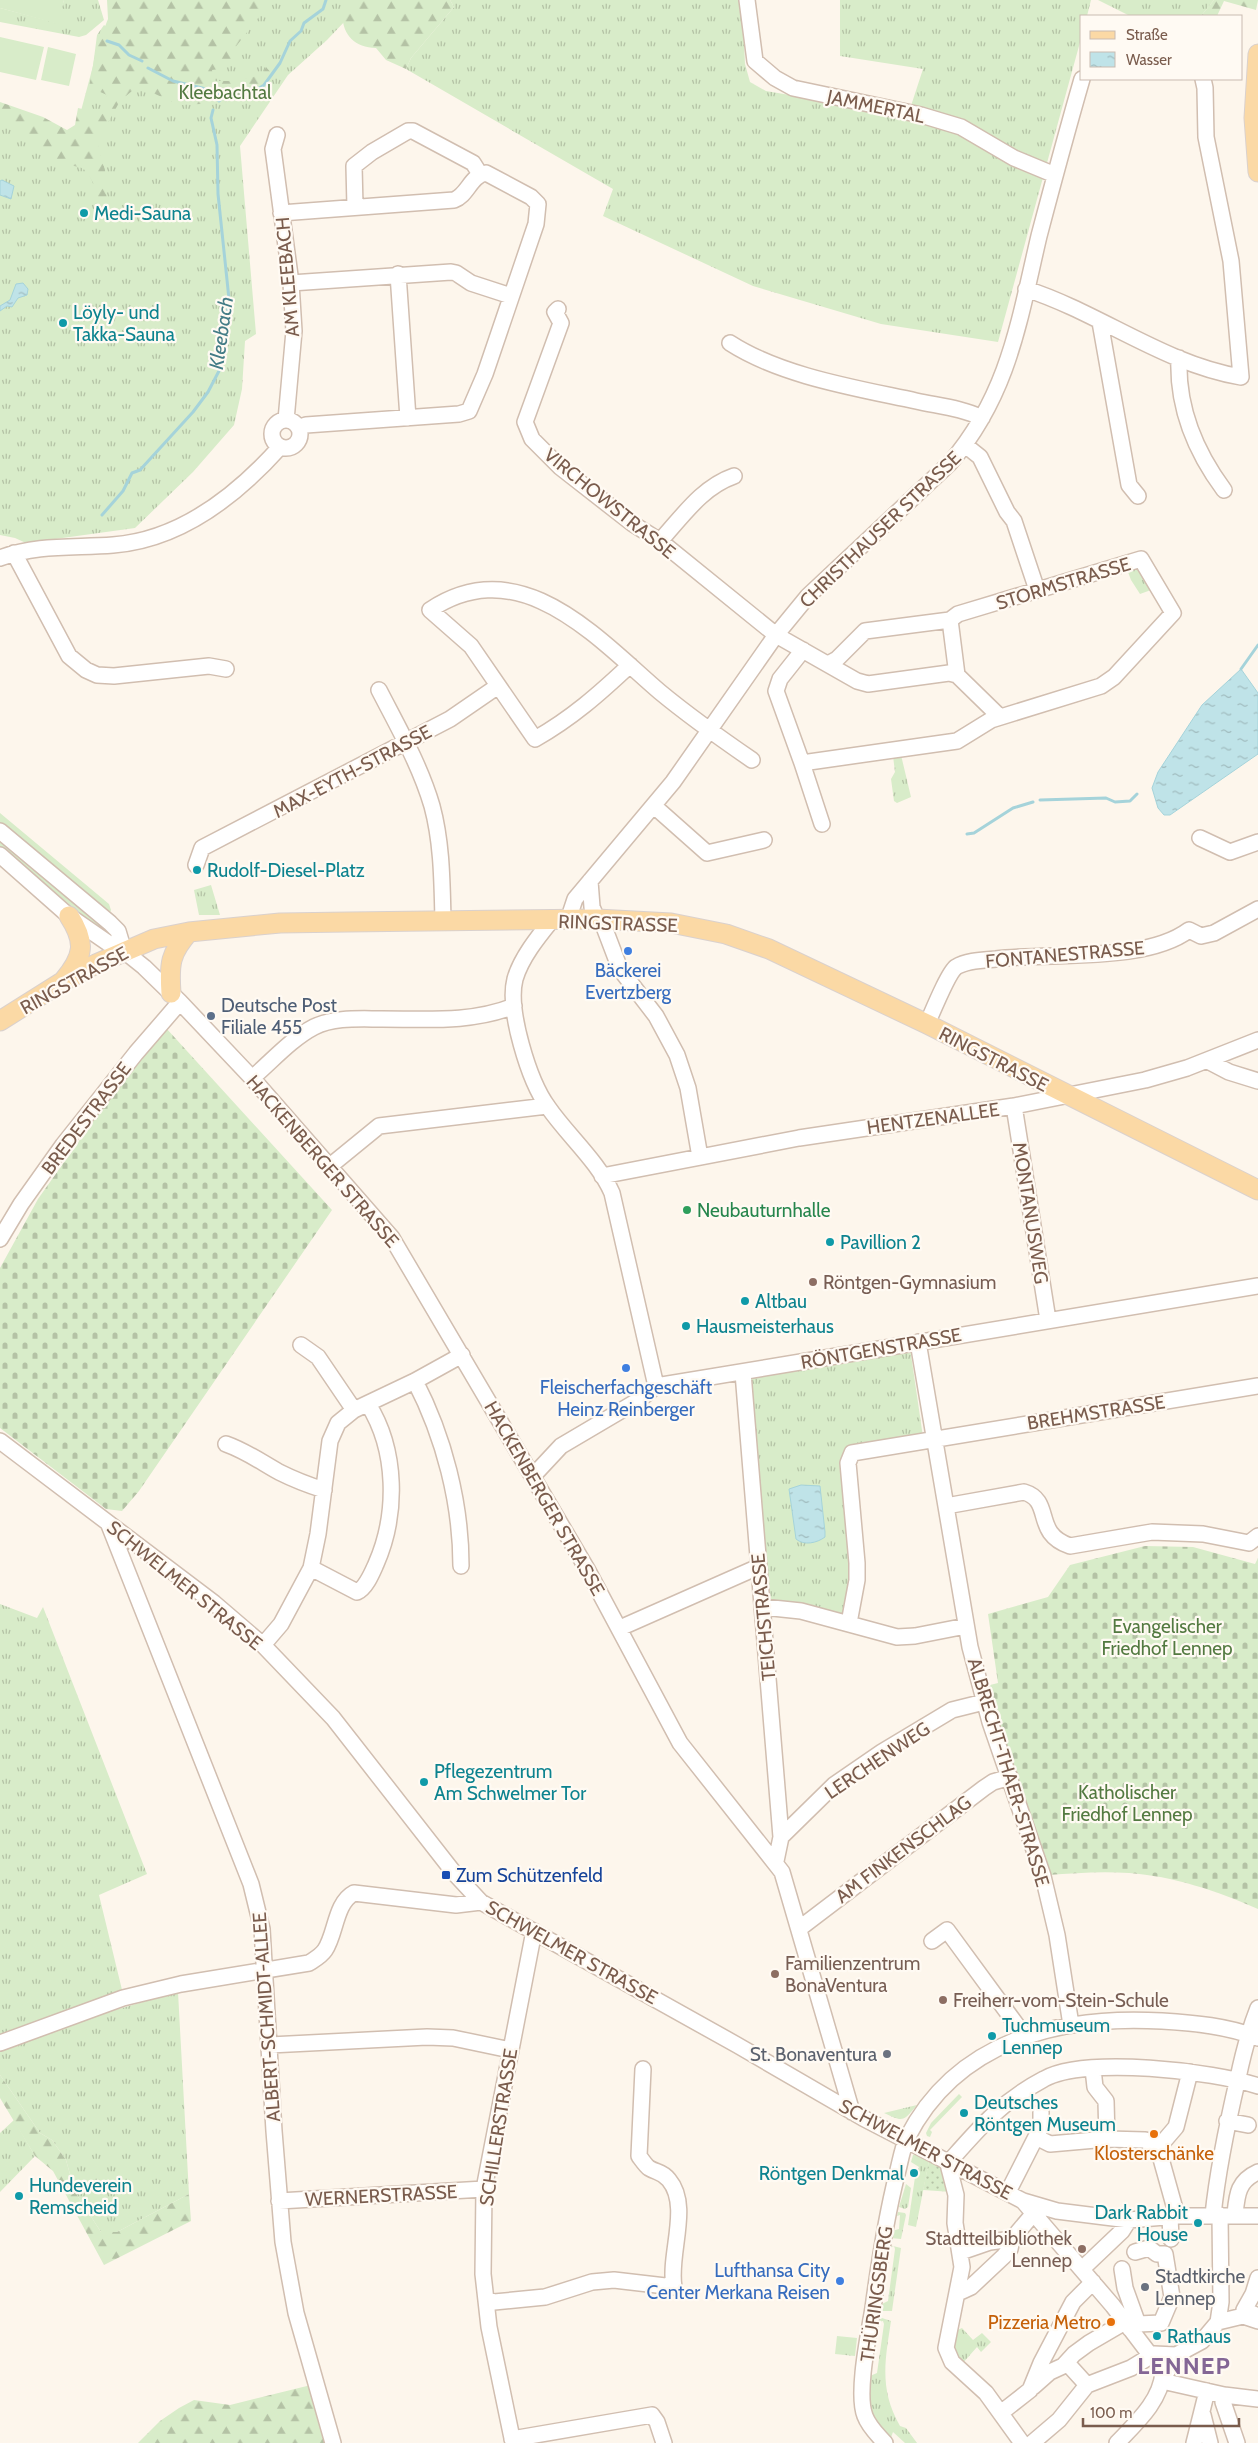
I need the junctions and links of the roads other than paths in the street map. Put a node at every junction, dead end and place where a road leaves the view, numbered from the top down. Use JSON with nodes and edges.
{"nodes":[{"id":1,"x":747,"y":0,"type":"edge"},
{"id":2,"x":1258,"y":54,"type":"edge"},
{"id":3,"x":1082,"y":80,"type":"edge"},
{"id":4,"x":1203,"y":80,"type":"edge"},
{"id":5,"x":277,"y":135,"type":"dead end"},
{"id":6,"x":1258,"y":172,"type":"edge"},
{"id":7,"x":480,"y":174,"type":"junction"},
{"id":8,"x":1054,"y":175,"type":"junction"},
{"id":9,"x":355,"y":207,"type":"junction"},
{"id":10,"x":281,"y":213,"type":"junction"},
{"id":11,"x":398,"y":274,"type":"junction"},
{"id":12,"x":291,"y":283,"type":"junction"},
{"id":13,"x":1026,"y":289,"type":"junction"},
{"id":14,"x":511,"y":296,"type":"junction"},
{"id":15,"x":558,"y":309,"type":"dead end"},
{"id":16,"x":1100,"y":322,"type":"junction"},
{"id":17,"x":730,"y":343,"type":"dead end"},
{"id":18,"x":1179,"y":358,"type":"junction"},
{"id":19,"x":408,"y":418,"type":"junction"},
{"id":20,"x":982,"y":418,"type":"junction"},
{"id":21,"x":293,"y":424,"type":"junction"},
{"id":22,"x":966,"y":445,"type":"junction"},
{"id":23,"x":280,"y":447,"type":"junction"},
{"id":24,"x":734,"y":476,"type":"dead end"},
{"id":25,"x":1224,"y":490,"type":"dead end"},
{"id":26,"x":1138,"y":496,"type":"dead end"},
{"id":27,"x":660,"y":541,"type":"junction"},
{"id":28,"x":7,"y":555,"type":"edge"},
{"id":29,"x":1038,"y":590,"type":"junction"},
{"id":30,"x":950,"y":620,"type":"junction"},
{"id":31,"x":776,"y":636,"type":"junction"},
{"id":32,"x":803,"y":650,"type":"junction"},
{"id":33,"x":828,"y":664,"type":"junction"},
{"id":34,"x":630,"y":665,"type":"junction"},
{"id":35,"x":226,"y":669,"type":"dead end"},
{"id":36,"x":957,"y":674,"type":"junction"},
{"id":37,"x":498,"y":686,"type":"junction"},
{"id":38,"x":379,"y":690,"type":"dead end"},
{"id":39,"x":999,"y":716,"type":"junction"},
{"id":40,"x":709,"y":730,"type":"junction"},
{"id":41,"x":406,"y":742,"type":"junction"},
{"id":42,"x":752,"y":760,"type":"dead end"},
{"id":43,"x":802,"y":763,"type":"junction"},
{"id":44,"x":654,"y":806,"type":"junction"},
{"id":45,"x":822,"y":824,"type":"dead end"},
{"id":46,"x":0,"y":830,"type":"edge"},
{"id":47,"x":1200,"y":838,"type":"dead end"},
{"id":48,"x":764,"y":840,"type":"dead end"},
{"id":49,"x":1258,"y":842,"type":"edge"},
{"id":50,"x":0,"y":855,"type":"edge"},
{"id":51,"x":196,"y":865,"type":"dead end"},
{"id":52,"x":590,"y":881,"type":"junction"},
{"id":53,"x":1258,"y":909,"type":"edge"},
{"id":54,"x":69,"y":916,"type":"junction"},
{"id":55,"x":599,"y":919,"type":"junction"},
{"id":56,"x":443,"y":920,"type":"junction"},
{"id":57,"x":570,"y":920,"type":"junction"},
{"id":58,"x":551,"y":921,"type":"junction"},
{"id":59,"x":189,"y":932,"type":"junction"},
{"id":60,"x":124,"y":951,"type":"junction"},
{"id":61,"x":62,"y":982,"type":"junction"},
{"id":62,"x":175,"y":997,"type":"junction"},
{"id":63,"x":514,"y":1006,"type":"junction"},
{"id":64,"x":0,"y":1021,"type":"edge"},
{"id":65,"x":927,"y":1024,"type":"junction"},
{"id":66,"x":1258,"y":1040,"type":"edge"},
{"id":67,"x":1208,"y":1061,"type":"junction"},
{"id":68,"x":252,"y":1078,"type":"junction"},
{"id":69,"x":1258,"y":1081,"type":"edge"},
{"id":70,"x":1067,"y":1096,"type":"junction"},
{"id":71,"x":547,"y":1106,"type":"junction"},
{"id":72,"x":1014,"y":1106,"type":"junction"},
{"id":73,"x":700,"y":1157,"type":"junction"},
{"id":74,"x":330,"y":1166,"type":"junction"},
{"id":75,"x":602,"y":1176,"type":"junction"},
{"id":76,"x":1258,"y":1190,"type":"edge"},
{"id":77,"x":0,"y":1239,"type":"edge"},
{"id":78,"x":1258,"y":1286,"type":"edge"},
{"id":79,"x":1048,"y":1320,"type":"junction"},
{"id":80,"x":918,"y":1342,"type":"junction"},
{"id":81,"x":301,"y":1345,"type":"dead end"},
{"id":82,"x":462,"y":1355,"type":"junction"},
{"id":83,"x":743,"y":1372,"type":"junction"},
{"id":84,"x":415,"y":1381,"type":"junction"},
{"id":85,"x":656,"y":1386,"type":"junction"},
{"id":86,"x":1258,"y":1386,"type":"edge"},
{"id":87,"x":361,"y":1407,"type":"junction"},
{"id":88,"x":935,"y":1439,"type":"junction"},
{"id":89,"x":0,"y":1441,"type":"edge"},
{"id":90,"x":226,"y":1444,"type":"dead end"},
{"id":91,"x":533,"y":1476,"type":"junction"},
{"id":92,"x":324,"y":1490,"type":"junction"},
{"id":93,"x":946,"y":1506,"type":"junction"},
{"id":94,"x":108,"y":1523,"type":"junction"},
{"id":95,"x":1258,"y":1536,"type":"edge"},
{"id":96,"x":461,"y":1566,"type":"dead end"},
{"id":97,"x":758,"y":1567,"type":"junction"},
{"id":98,"x":310,"y":1568,"type":"junction"},
{"id":99,"x":762,"y":1607,"type":"junction"},
{"id":100,"x":849,"y":1623,"type":"junction"},
{"id":101,"x":966,"y":1626,"type":"junction"},
{"id":102,"x":620,"y":1628,"type":"junction"},
{"id":103,"x":263,"y":1645,"type":"junction"},
{"id":104,"x":984,"y":1702,"type":"junction"},
{"id":105,"x":1010,"y":1777,"type":"junction"},
{"id":106,"x":781,"y":1837,"type":"junction"},
{"id":107,"x":776,"y":1861,"type":"junction"},
{"id":108,"x":482,"y":1902,"type":"junction"},
{"id":109,"x":800,"y":1928,"type":"junction"},
{"id":110,"x":534,"y":1931,"type":"junction"},
{"id":111,"x":932,"y":1941,"type":"dead end"},
{"id":112,"x":264,"y":1971,"type":"junction"},
{"id":113,"x":1258,"y":2008,"type":"edge"},
{"id":114,"x":1071,"y":2025,"type":"junction"},
{"id":115,"x":1024,"y":2035,"type":"junction"},
{"id":116,"x":1253,"y":2036,"type":"edge"},
{"id":117,"x":0,"y":2043,"type":"edge"},
{"id":118,"x":270,"y":2045,"type":"junction"},
{"id":119,"x":510,"y":2050,"type":"junction"},
{"id":120,"x":643,"y":2069,"type":"dead end"},
{"id":121,"x":1093,"y":2069,"type":"junction"},
{"id":122,"x":1190,"y":2072,"type":"junction"},
{"id":123,"x":1238,"y":2079,"type":"junction"},
{"id":124,"x":1258,"y":2086,"type":"edge"},
{"id":125,"x":852,"y":2112,"type":"junction"},
{"id":126,"x":1041,"y":2112,"type":"dead end"},
{"id":127,"x":1227,"y":2121,"type":"junction"},
{"id":128,"x":1248,"y":2125,"type":"dead end"},
{"id":129,"x":1036,"y":2137,"type":"junction"},
{"id":130,"x":906,"y":2140,"type":"junction"},
{"id":131,"x":1107,"y":2140,"type":"junction"},
{"id":132,"x":1158,"y":2148,"type":"junction"},
{"id":133,"x":950,"y":2161,"type":"junction"},
{"id":134,"x":1258,"y":2172,"type":"edge"},
{"id":135,"x":484,"y":2189,"type":"junction"},
{"id":136,"x":1008,"y":2192,"type":"junction"},
{"id":137,"x":279,"y":2201,"type":"junction"},
{"id":138,"x":1023,"y":2201,"type":"junction"},
{"id":139,"x":1034,"y":2213,"type":"junction"},
{"id":140,"x":1223,"y":2215,"type":"junction"},
{"id":141,"x":1174,"y":2216,"type":"junction"},
{"id":142,"x":1258,"y":2216,"type":"edge"},
{"id":143,"x":1129,"y":2220,"type":"junction"},
{"id":144,"x":1012,"y":2240,"type":"junction"},
{"id":145,"x":1169,"y":2245,"type":"junction"},
{"id":146,"x":961,"y":2252,"type":"junction"},
{"id":147,"x":1135,"y":2252,"type":"dead end"},
{"id":148,"x":1122,"y":2268,"type":"dead end"},
{"id":149,"x":1082,"y":2269,"type":"junction"},
{"id":150,"x":1258,"y":2278,"type":"edge"},
{"id":151,"x":1093,"y":2282,"type":"junction"},
{"id":152,"x":958,"y":2293,"type":"junction"},
{"id":153,"x":486,"y":2299,"type":"junction"},
{"id":154,"x":1250,"y":2316,"type":"edge"},
{"id":155,"x":1258,"y":2321,"type":"edge"},
{"id":156,"x":1218,"y":2322,"type":"junction"},
{"id":157,"x":1131,"y":2325,"type":"junction"},
{"id":158,"x":1151,"y":2356,"type":"junction"},
{"id":159,"x":1176,"y":2356,"type":"junction"},
{"id":160,"x":1067,"y":2363,"type":"junction"},
{"id":161,"x":1046,"y":2367,"type":"junction"},
{"id":162,"x":1162,"y":2381,"type":"junction"},
{"id":163,"x":1087,"y":2385,"type":"junction"},
{"id":164,"x":1207,"y":2391,"type":"junction"},
{"id":165,"x":1224,"y":2395,"type":"junction"},
{"id":166,"x":1258,"y":2399,"type":"edge"},
{"id":167,"x":1002,"y":2412,"type":"junction"},
{"id":168,"x":1202,"y":2413,"type":"junction"},
{"id":169,"x":512,"y":2441,"type":"edge"},
{"id":170,"x":333,"y":2443,"type":"edge"},
{"id":171,"x":664,"y":2443,"type":"edge"},
{"id":172,"x":886,"y":2443,"type":"edge"},
{"id":173,"x":1022,"y":2443,"type":"edge"},
{"id":174,"x":1032,"y":2443,"type":"edge"},
{"id":175,"x":1117,"y":2443,"type":"edge"},
{"id":176,"x":1194,"y":2443,"type":"edge"},
{"id":177,"x":1210,"y":2443,"type":"edge"},
{"id":178,"x":1237,"y":2443,"type":"edge"}],
"edges":[{"from":1,"to":8,"type":"street","name":"JAMMERTAL"},
{"from":2,"to":6,"type":"main road"},
{"from":3,"to":8,"type":"street","name":"CHRISTHAUSER STRASSE"},
{"from":4,"to":18,"type":"street"},
{"from":5,"to":10,"type":"street","name":"AM KLEEBACH"},
{"from":7,"to":9,"type":"street"},
{"from":7,"to":9,"type":"street"},
{"from":7,"to":14,"type":"street"},
{"from":8,"to":13,"type":"street","name":"CHRISTHAUSER STRASSE"},
{"from":9,"to":10,"type":"street"},
{"from":10,"to":12,"type":"street","name":"AM KLEEBACH"},
{"from":11,"to":12,"type":"street"},
{"from":11,"to":14,"type":"street"},
{"from":11,"to":19,"type":"street"},
{"from":12,"to":21,"type":"street","name":"AM KLEEBACH"},
{"from":13,"to":16,"type":"street"},
{"from":13,"to":20,"type":"street","name":"CHRISTHAUSER STRASSE"},
{"from":14,"to":19,"type":"street"},
{"from":15,"to":27,"type":"street","name":"VIRCHOWSTRASSE"},
{"from":16,"to":18,"type":"street"},
{"from":16,"to":26,"type":"street"},
{"from":17,"to":20,"type":"street"},
{"from":18,"to":25,"type":"street"},
{"from":19,"to":21,"type":"street"},
{"from":20,"to":22,"type":"street","name":"CHRISTHAUSER STRASSE"},
{"from":21,"to":23,"type":"street"},
{"from":21,"to":23,"type":"street"},
{"from":22,"to":29,"type":"street"},
{"from":22,"to":31,"type":"street","name":"CHRISTHAUSER STRASSE"},
{"from":23,"to":28,"type":"street"},
{"from":24,"to":27,"type":"street"},
{"from":27,"to":31,"type":"street","name":"VIRCHOWSTRASSE"},
{"from":28,"to":35,"type":"street"},
{"from":29,"to":30,"type":"street","name":"STORMSTRASSE"},
{"from":29,"to":39,"type":"street","name":"STORMSTRASSE"},
{"from":30,"to":33,"type":"street","name":"STORMSTRASSE"},
{"from":30,"to":36,"type":"street"},
{"from":31,"to":32,"type":"street"},
{"from":31,"to":40,"type":"street","name":"CHRISTHAUSER STRASSE"},
{"from":32,"to":33,"type":"street"},
{"from":32,"to":43,"type":"street"},
{"from":33,"to":36,"type":"street"},
{"from":34,"to":37,"type":"street"},
{"from":34,"to":37,"type":"street"},
{"from":34,"to":40,"type":"street"},
{"from":36,"to":39,"type":"street"},
{"from":37,"to":41,"type":"street","name":"MAX-EYTH-STRASSE"},
{"from":38,"to":41,"type":"street"},
{"from":39,"to":43,"type":"street"},
{"from":40,"to":42,"type":"street"},
{"from":40,"to":44,"type":"street","name":"CHRISTHAUSER STRASSE"},
{"from":41,"to":51,"type":"street","name":"MAX-EYTH-STRASSE"},
{"from":41,"to":56,"type":"street"},
{"from":43,"to":45,"type":"street"},
{"from":44,"to":48,"type":"street"},
{"from":44,"to":52,"type":"street","name":"CHRISTHAUSER STRASSE"},
{"from":46,"to":60,"type":"street","name":"HACKENBERGER STRASSE"},
{"from":47,"to":49,"type":"street"},
{"from":50,"to":54,"type":"street","name":"HACKENBERGER STRASSE"},
{"from":52,"to":55,"type":"street"},
{"from":52,"to":57,"type":"street","name":"CHRISTHAUSER STRASSE"},
{"from":53,"to":65,"type":"street","name":"FONTANESTRASSE"},
{"from":54,"to":60,"type":"street","name":"HACKENBERGER STRASSE"},
{"from":54,"to":61,"type":"main road"},
{"from":55,"to":57,"type":"main road","name":"RINGSTRASSE"},
{"from":55,"to":65,"type":"main road","name":"RINGSTRASSE"},
{"from":55,"to":73,"type":"street"},
{"from":56,"to":58,"type":"main road","name":"RINGSTRASSE"},
{"from":56,"to":59,"type":"main road","name":"RINGSTRASSE"},
{"from":57,"to":58,"type":"main road","name":"RINGSTRASSE"},
{"from":58,"to":63,"type":"street"},
{"from":59,"to":60,"type":"main road","name":"RINGSTRASSE"},
{"from":59,"to":62,"type":"main road"},
{"from":60,"to":61,"type":"main road","name":"RINGSTRASSE"},
{"from":60,"to":62,"type":"street","name":"HACKENBERGER STRASSE"},
{"from":61,"to":64,"type":"main road","name":"RINGSTRASSE"},
{"from":62,"to":68,"type":"street","name":"HACKENBERGER STRASSE"},
{"from":62,"to":77,"type":"street","name":"BREDESTRASSE"},
{"from":63,"to":68,"type":"street"},
{"from":63,"to":71,"type":"street"},
{"from":65,"to":70,"type":"main road","name":"RINGSTRASSE"},
{"from":66,"to":67,"type":"street","name":"HENTZENALLEE"},
{"from":67,"to":69,"type":"street"},
{"from":67,"to":70,"type":"street","name":"HENTZENALLEE"},
{"from":68,"to":74,"type":"street","name":"HACKENBERGER STRASSE"},
{"from":70,"to":72,"type":"street","name":"HENTZENALLEE"},
{"from":70,"to":76,"type":"main road","name":"RINGSTRASSE"},
{"from":71,"to":74,"type":"street"},
{"from":71,"to":75,"type":"street"},
{"from":72,"to":73,"type":"street","name":"HENTZENALLEE"},
{"from":72,"to":79,"type":"street","name":"MONTANUSWEG"},
{"from":73,"to":75,"type":"street","name":"HENTZENALLEE"},
{"from":74,"to":82,"type":"street","name":"HACKENBERGER STRASSE"},
{"from":75,"to":85,"type":"street"},
{"from":78,"to":79,"type":"street","name":"RÖNTGENSTRASSE"},
{"from":79,"to":80,"type":"street","name":"RÖNTGENSTRASSE"},
{"from":80,"to":83,"type":"street","name":"RÖNTGENSTRASSE"},
{"from":80,"to":88,"type":"street","name":"ALBRECHT-THAER-STRASSE"},
{"from":81,"to":87,"type":"street"},
{"from":82,"to":84,"type":"street"},
{"from":82,"to":91,"type":"street","name":"HACKENBERGER STRASSE"},
{"from":83,"to":85,"type":"street","name":"RÖNTGENSTRASSE"},
{"from":83,"to":97,"type":"street","name":"TEICHSTRASSE"},
{"from":84,"to":87,"type":"street"},
{"from":84,"to":96,"type":"street"},
{"from":85,"to":91,"type":"street","name":"RÖNTGENSTRASSE"},
{"from":86,"to":88,"type":"street","name":"BREHMSTRASSE"},
{"from":87,"to":92,"type":"street"},
{"from":87,"to":98,"type":"street"},
{"from":88,"to":93,"type":"street","name":"ALBRECHT-THAER-STRASSE"},
{"from":88,"to":100,"type":"street","name":"BREHMSTRASSE"},
{"from":89,"to":94,"type":"street","name":"SCHWELMER STRASSE"},
{"from":90,"to":92,"type":"street"},
{"from":91,"to":102,"type":"street","name":"HACKENBERGER STRASSE"},
{"from":92,"to":98,"type":"street"},
{"from":93,"to":95,"type":"street"},
{"from":93,"to":101,"type":"street","name":"ALBRECHT-THAER-STRASSE"},
{"from":94,"to":103,"type":"street","name":"SCHWELMER STRASSE"},
{"from":94,"to":112,"type":"street","name":"ALBERT-SCHMIDT-ALLEE"},
{"from":97,"to":99,"type":"street","name":"TEICHSTRASSE"},
{"from":97,"to":102,"type":"street"},
{"from":98,"to":103,"type":"street"},
{"from":99,"to":100,"type":"street"},
{"from":99,"to":106,"type":"street","name":"TEICHSTRASSE"},
{"from":100,"to":101,"type":"street"},
{"from":101,"to":104,"type":"street","name":"ALBRECHT-THAER-STRASSE"},
{"from":102,"to":107,"type":"street","name":"HACKENBERGER STRASSE"},
{"from":103,"to":108,"type":"street","name":"SCHWELMER STRASSE"},
{"from":104,"to":105,"type":"street","name":"ALBRECHT-THAER-STRASSE"},
{"from":104,"to":106,"type":"street","name":"LERCHENWEG"},
{"from":105,"to":109,"type":"street","name":"AM FINKENSCHLAG"},
{"from":105,"to":114,"type":"street","name":"ALBRECHT-THAER-STRASSE"},
{"from":106,"to":107,"type":"street","name":"TEICHSTRASSE"},
{"from":107,"to":109,"type":"street","name":"HACKENBERGER STRASSE"},
{"from":108,"to":110,"type":"street","name":"SCHWELMER STRASSE"},
{"from":108,"to":112,"type":"street"},
{"from":109,"to":125,"type":"street","name":"HACKENBERGER STRASSE"},
{"from":110,"to":119,"type":"street","name":"SCHILLERSTRASSE"},
{"from":110,"to":125,"type":"street","name":"SCHWELMER STRASSE"},
{"from":111,"to":115,"type":"street"},
{"from":112,"to":117,"type":"street"},
{"from":112,"to":118,"type":"street","name":"ALBERT-SCHMIDT-ALLEE"},
{"from":113,"to":116,"type":"street"},
{"from":114,"to":115,"type":"street","name":"THÜRINGSBERG"},
{"from":114,"to":116,"type":"street","name":"THÜRINGSBERG"},
{"from":115,"to":130,"type":"street","name":"THÜRINGSBERG"},
{"from":116,"to":123,"type":"street"},
{"from":118,"to":119,"type":"street"},
{"from":118,"to":137,"type":"street","name":"ALBERT-SCHMIDT-ALLEE"},
{"from":119,"to":135,"type":"street","name":"SCHILLERSTRASSE"},
{"from":120,"to":153,"type":"street"},
{"from":121,"to":122,"type":"street"},
{"from":121,"to":131,"type":"street"},
{"from":121,"to":133,"type":"street"},
{"from":122,"to":123,"type":"street"},
{"from":122,"to":132,"type":"street"},
{"from":123,"to":124,"type":"street"},
{"from":123,"to":127,"type":"street"},
{"from":125,"to":130,"type":"street","name":"SCHWELMER STRASSE"},
{"from":126,"to":129,"type":"street"},
{"from":127,"to":128,"type":"street"},
{"from":127,"to":140,"type":"street"},
{"from":129,"to":131,"type":"street"},
{"from":129,"to":136,"type":"street"},
{"from":130,"to":133,"type":"street","name":"SCHWELMER STRASSE"},
{"from":130,"to":172,"type":"street","name":"THÜRINGSBERG"},
{"from":131,"to":132,"type":"street"},
{"from":132,"to":141,"type":"street"},
{"from":133,"to":136,"type":"street","name":"SCHWELMER STRASSE"},
{"from":133,"to":146,"type":"street"},
{"from":134,"to":140,"type":"street"},
{"from":135,"to":137,"type":"street","name":"WERNERSTRASSE"},
{"from":135,"to":153,"type":"street","name":"SCHILLERSTRASSE"},
{"from":136,"to":138,"type":"street","name":"SCHWELMER STRASSE"},
{"from":137,"to":170,"type":"street","name":"ALBERT-SCHMIDT-ALLEE"},
{"from":138,"to":139,"type":"street"},
{"from":138,"to":143,"type":"street","name":"SCHWELMER STRASSE"},
{"from":139,"to":144,"type":"street"},
{"from":139,"to":149,"type":"street"},
{"from":140,"to":141,"type":"street","name":"SCHWELMER STRASSE"},
{"from":140,"to":142,"type":"street","name":"SCHWELMER STRASSE"},
{"from":140,"to":156,"type":"street"},
{"from":141,"to":143,"type":"street","name":"SCHWELMER STRASSE"},
{"from":141,"to":145,"type":"street"},
{"from":143,"to":149,"type":"street"},
{"from":144,"to":146,"type":"street"},
{"from":144,"to":152,"type":"street"},
{"from":145,"to":147,"type":"street"},
{"from":145,"to":157,"type":"street"},
{"from":146,"to":152,"type":"street"},
{"from":148,"to":157,"type":"street"},
{"from":149,"to":151,"type":"street"},
{"from":150,"to":154,"type":"street"},
{"from":151,"to":157,"type":"street"},
{"from":151,"to":161,"type":"street"},
{"from":152,"to":167,"type":"street"},
{"from":153,"to":169,"type":"street","name":"SCHILLERSTRASSE"},
{"from":154,"to":155,"type":"street"},
{"from":154,"to":156,"type":"street"},
{"from":156,"to":159,"type":"street"},
{"from":157,"to":158,"type":"street"},
{"from":157,"to":160,"type":"street"},
{"from":158,"to":159,"type":"street"},
{"from":158,"to":162,"type":"street"},
{"from":158,"to":163,"type":"street"},
{"from":159,"to":162,"type":"street"},
{"from":160,"to":161,"type":"street"},
{"from":160,"to":163,"type":"street"},
{"from":161,"to":167,"type":"street"},
{"from":162,"to":164,"type":"street"},
{"from":162,"to":175,"type":"street"},
{"from":163,"to":174,"type":"street"},
{"from":164,"to":165,"type":"street"},
{"from":164,"to":168,"type":"street"},
{"from":165,"to":166,"type":"street"},
{"from":165,"to":178,"type":"street"},
{"from":167,"to":173,"type":"street"},
{"from":168,"to":176,"type":"street"},
{"from":168,"to":177,"type":"street"},
{"from":169,"to":171,"type":"street"}]}
